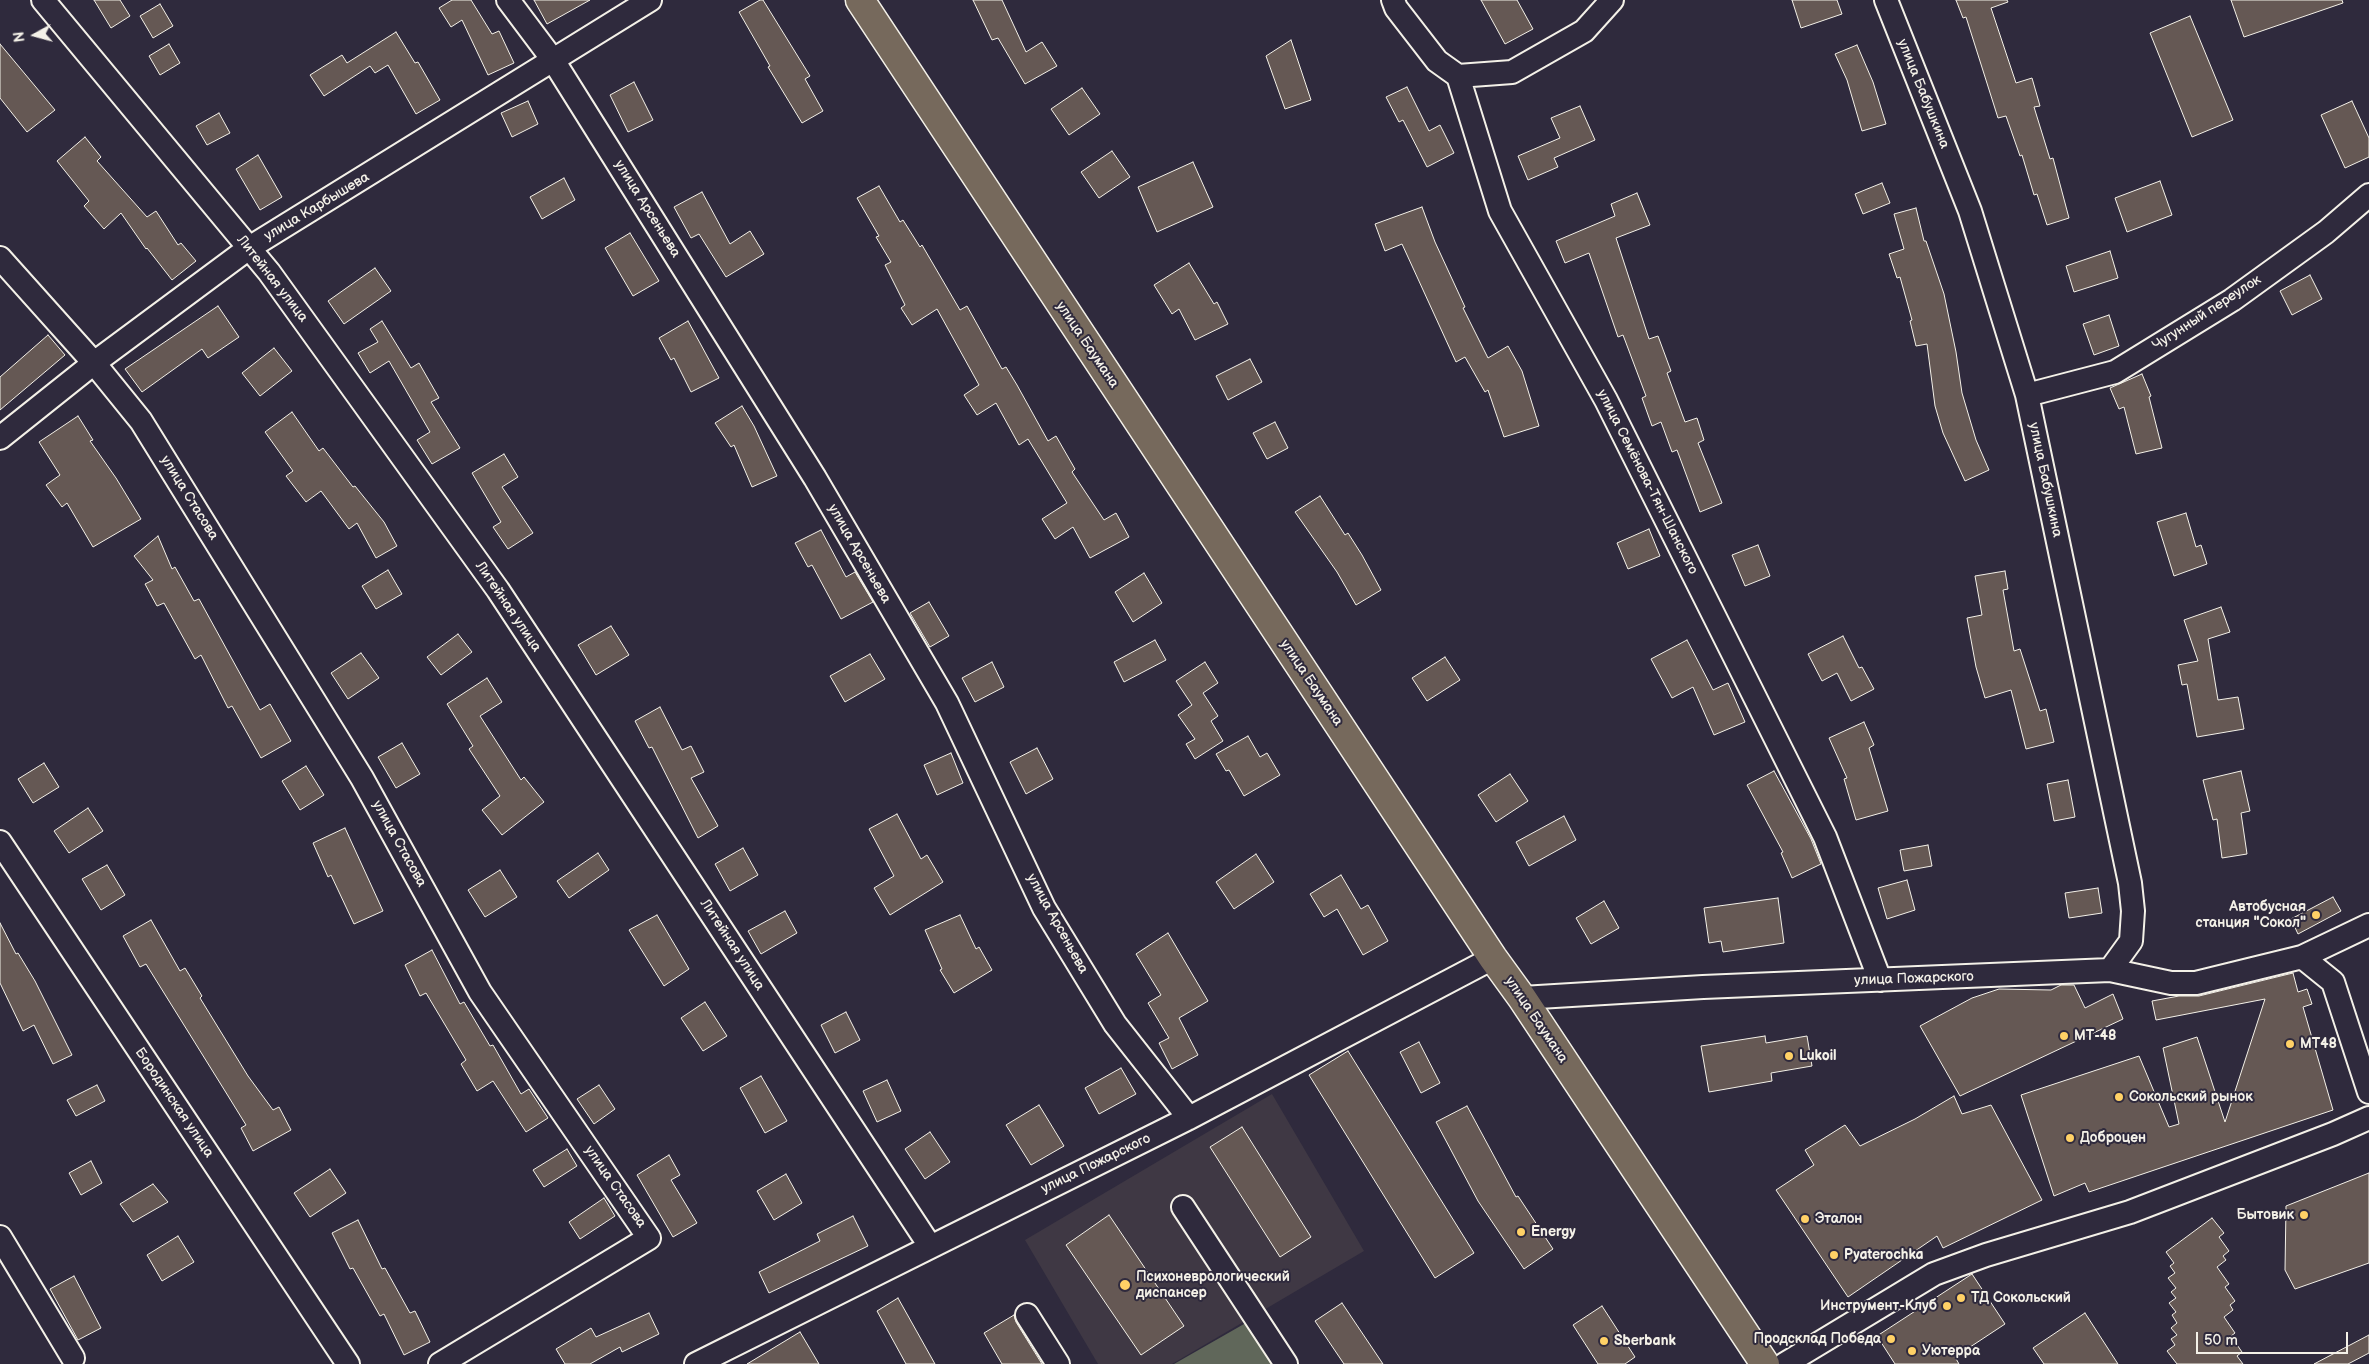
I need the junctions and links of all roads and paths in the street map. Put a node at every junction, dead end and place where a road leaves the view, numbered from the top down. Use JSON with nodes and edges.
{"nodes":[{"id":1,"x":43,"y":0,"type":"edge"},
{"id":2,"x":508,"y":0,"type":"edge"},
{"id":3,"x":650,"y":0,"type":"edge"},
{"id":4,"x":860,"y":0,"type":"edge"},
{"id":5,"x":1393,"y":0,"type":"edge"},
{"id":6,"x":1612,"y":0,"type":"edge"},
{"id":7,"x":1886,"y":0,"type":"edge"},
{"id":8,"x":554,"y":60,"type":"junction"},
{"id":9,"x":1458,"y":76,"type":"junction"},
{"id":10,"x":2369,"y":195,"type":"edge"},
{"id":11,"x":249,"y":248,"type":"junction"},
{"id":12,"x":0,"y":258,"type":"edge"},
{"id":13,"x":94,"y":363,"type":"junction"},
{"id":14,"x":2027,"y":395,"type":"junction"},
{"id":15,"x":0,"y":438,"type":"edge"},
{"id":16,"x":0,"y":842,"type":"edge"},
{"id":17,"x":2369,"y":925,"type":"edge"},
{"id":18,"x":2302,"y":957,"type":"junction"},
{"id":19,"x":1493,"y":958,"type":"junction"},
{"id":20,"x":2110,"y":970,"type":"junction"},
{"id":21,"x":1880,"y":980,"type":"junction"},
{"id":22,"x":1522,"y":998,"type":"junction"},
{"id":23,"x":2369,"y":1092,"type":"edge"},
{"id":24,"x":1189,"y":1118,"type":"junction"},
{"id":25,"x":2369,"y":1118,"type":"edge"},
{"id":26,"x":1183,"y":1207,"type":"dead end"},
{"id":27,"x":0,"y":1237,"type":"edge"},
{"id":28,"x":930,"y":1246,"type":"junction"},
{"id":29,"x":1027,"y":1315,"type":"dead end"},
{"id":30,"x":73,"y":1358,"type":"dead end"},
{"id":31,"x":348,"y":1364,"type":"edge"},
{"id":32,"x":440,"y":1364,"type":"edge"},
{"id":33,"x":696,"y":1364,"type":"edge"},
{"id":34,"x":1058,"y":1364,"type":"edge"},
{"id":35,"x":1286,"y":1364,"type":"edge"},
{"id":36,"x":1765,"y":1364,"type":"edge"},
{"id":37,"x":1785,"y":1364,"type":"edge"}],
"edges":[{"from":1,"to":11,"type":"street","name":"Литейная улица"},
{"from":2,"to":8,"type":"street","name":"улица Арсеньева"},
{"from":3,"to":8,"type":"street","name":"улица Карбышева"},
{"from":4,"to":19,"type":"main road","name":"улица Баумана"},
{"from":5,"to":9,"type":"street"},
{"from":6,"to":9,"type":"street"},
{"from":7,"to":14,"type":"street","name":"улица Бабушкина"},
{"from":8,"to":11,"type":"street","name":"улица Карбышева"},
{"from":8,"to":24,"type":"street","name":"улица Арсеньева"},
{"from":9,"to":21,"type":"street","name":"улица Семёнова-Тян-Шанского"},
{"from":10,"to":14,"type":"street","name":"Чугунный переулок"},
{"from":11,"to":13,"type":"street","name":"улица Карбышева"},
{"from":11,"to":28,"type":"street","name":"Литейная улица"},
{"from":12,"to":13,"type":"street","name":"улица Стасова"},
{"from":13,"to":15,"type":"street","name":"улица Карбышева"},
{"from":13,"to":32,"type":"street","name":"улица Стасова"},
{"from":14,"to":20,"type":"street","name":"улица Бабушкина"},
{"from":16,"to":31,"type":"street","name":"Бородинская улица"},
{"from":17,"to":18,"type":"street","name":"улица Пожарского"},
{"from":18,"to":20,"type":"street","name":"улица Пожарского"},
{"from":18,"to":23,"type":"street"},
{"from":19,"to":22,"type":"main road","name":"улица Баумана"},
{"from":19,"to":24,"type":"street","name":"улица Пожарского"},
{"from":20,"to":21,"type":"street","name":"улица Пожарского"},
{"from":21,"to":22,"type":"street","name":"улица Пожарского"},
{"from":22,"to":36,"type":"main road","name":"улица Баумана"},
{"from":24,"to":28,"type":"street","name":"улица Пожарского"},
{"from":25,"to":37,"type":"street"},
{"from":26,"to":35,"type":"street"},
{"from":27,"to":30,"type":"street"},
{"from":28,"to":33,"type":"street","name":"улица Пожарского"},
{"from":29,"to":34,"type":"street"}]}
